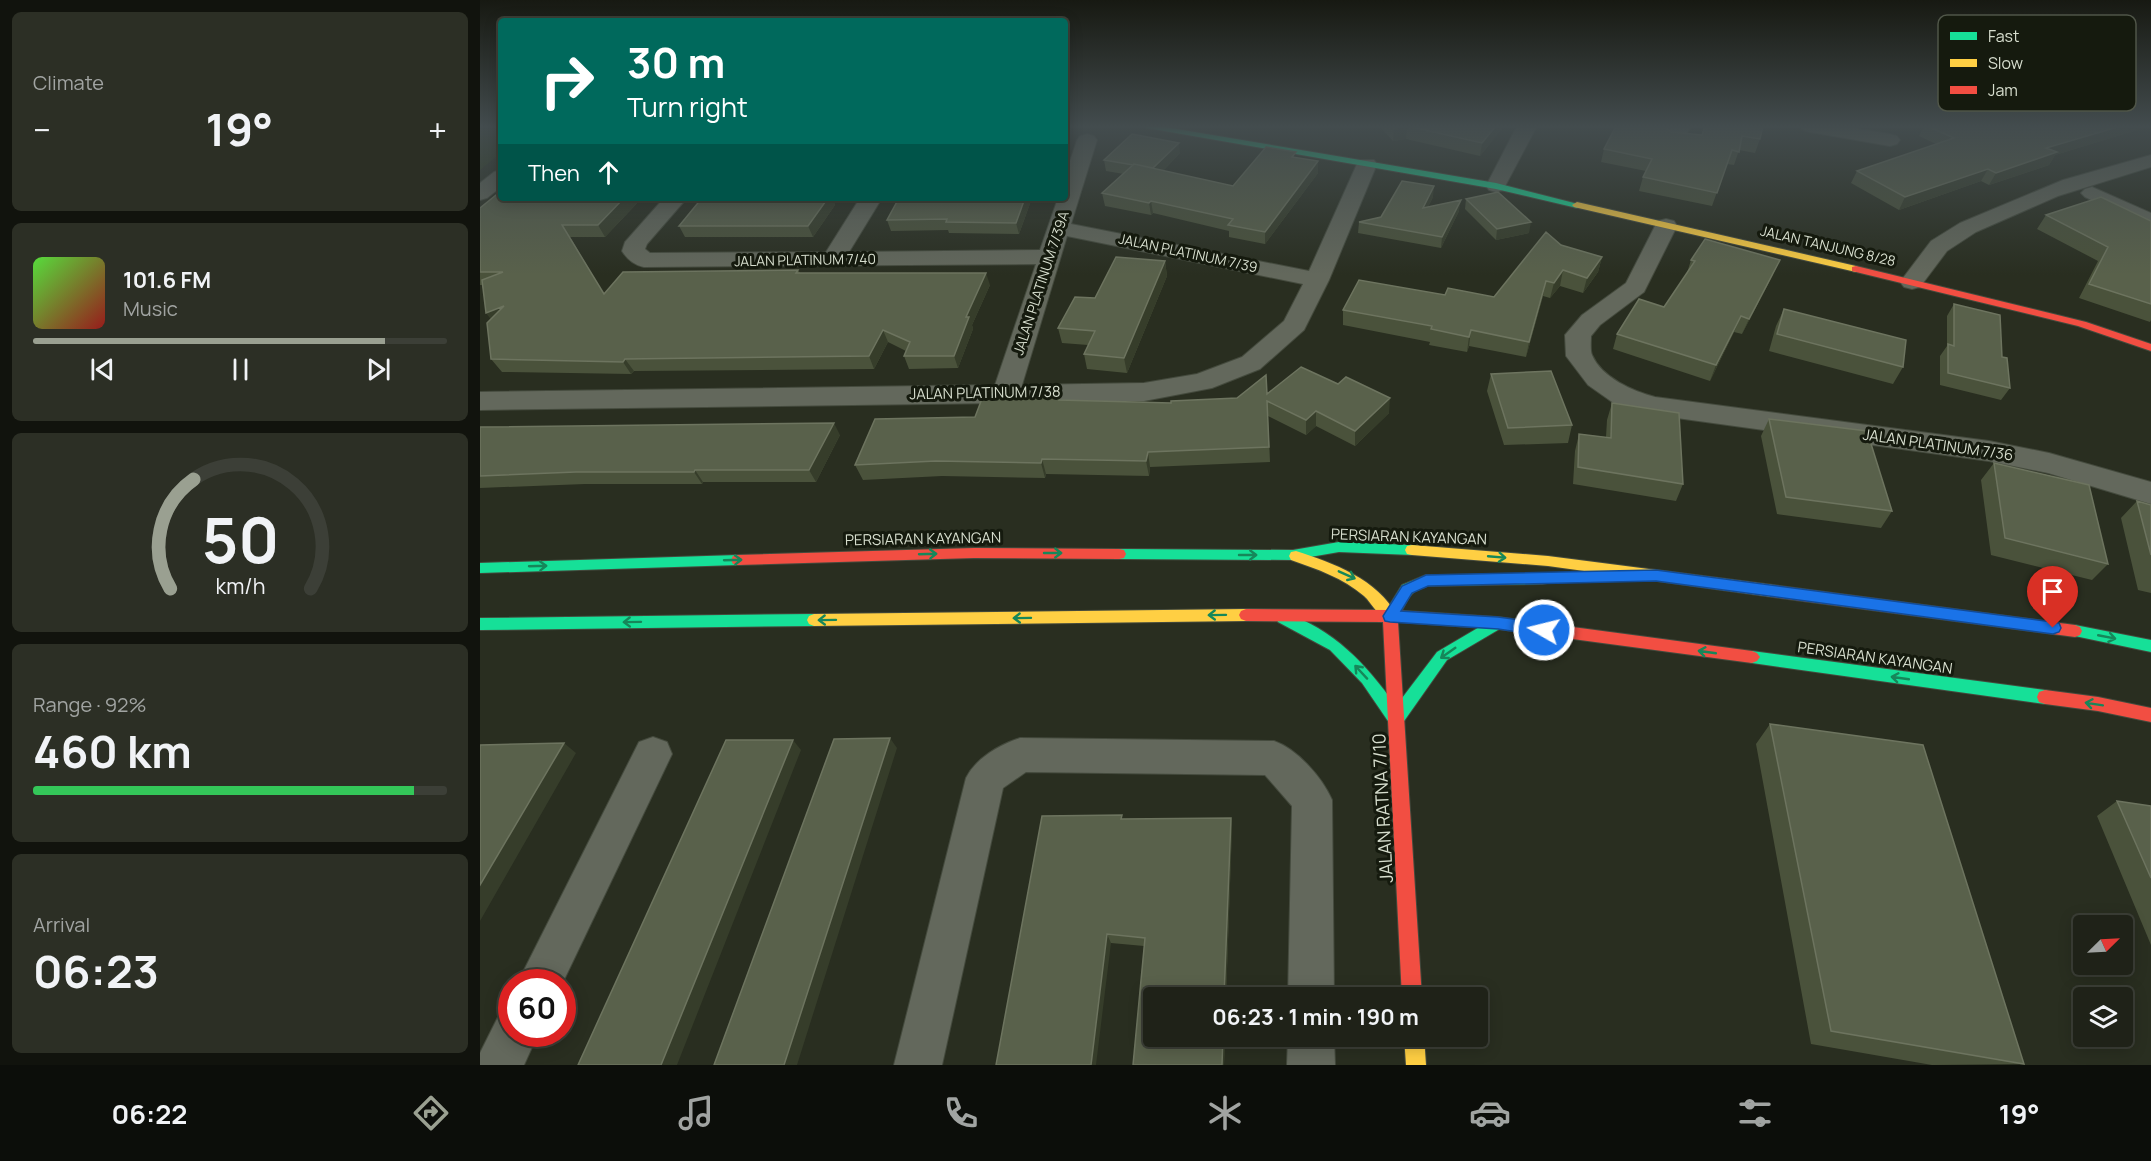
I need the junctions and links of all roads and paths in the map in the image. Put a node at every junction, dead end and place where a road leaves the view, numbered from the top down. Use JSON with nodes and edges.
{"nodes":[{"id":1,"x":1076,"y":176,"type":"edge"},
{"id":2,"x":1362,"y":176,"type":"edge"},
{"id":3,"x":1436,"y":176,"type":"edge"},
{"id":4,"x":1501,"y":176,"type":"edge"},
{"id":5,"x":2098,"y":176,"type":"edge"},
{"id":6,"x":498,"y":179,"type":"edge"},
{"id":7,"x":2073,"y":184,"type":"junction"},
{"id":8,"x":1496,"y":186,"type":"junction"},
{"id":9,"x":480,"y":194,"type":"edge"},
{"id":10,"x":1068,"y":200,"type":"edge"},
{"id":11,"x":673,"y":201,"type":"edge"},
{"id":12,"x":869,"y":201,"type":"edge"},
{"id":13,"x":1068,"y":201,"type":"edge"},
{"id":14,"x":2142,"y":217,"type":"edge"},
{"id":15,"x":1666,"y":226,"type":"junction"},
{"id":16,"x":1059,"y":228,"type":"junction"},
{"id":17,"x":1049,"y":257,"type":"junction"},
{"id":18,"x":832,"y":260,"type":"junction"},
{"id":19,"x":1317,"y":280,"type":"junction"},
{"id":20,"x":1912,"y":282,"type":"junction"},
{"id":21,"x":2151,"y":348,"type":"edge"},
{"id":22,"x":1006,"y":392,"type":"junction"},
{"id":23,"x":480,"y":401,"type":"edge"},
{"id":24,"x":2151,"y":493,"type":"edge"},
{"id":25,"x":1293,"y":555,"type":"junction"},
{"id":26,"x":480,"y":568,"type":"edge"},
{"id":27,"x":1656,"y":576,"type":"junction"},
{"id":28,"x":1276,"y":615,"type":"junction"},
{"id":29,"x":1390,"y":616,"type":"junction"},
{"id":30,"x":1498,"y":623,"type":"junction"},
{"id":31,"x":480,"y":624,"type":"edge"},
{"id":32,"x":2151,"y":646,"type":"edge"},
{"id":33,"x":2151,"y":715,"type":"edge"},
{"id":34,"x":1395,"y":719,"type":"junction"},
{"id":35,"x":653,"y":754,"type":"dead end"},
{"id":36,"x":546,"y":969,"type":"edge"},
{"id":37,"x":1311,"y":987,"type":"edge"},
{"id":38,"x":1411,"y":987,"type":"edge"},
{"id":39,"x":508,"y":1047,"type":"edge"},
{"id":40,"x":1311,"y":1047,"type":"edge"},
{"id":41,"x":1415,"y":1047,"type":"edge"},
{"id":42,"x":499,"y":1065,"type":"edge"},
{"id":43,"x":918,"y":1065,"type":"edge"},
{"id":44,"x":1311,"y":1065,"type":"edge"},
{"id":45,"x":1416,"y":1065,"type":"edge"}],
"edges":[{"from":1,"to":10,"type":"street","name":"JALAN PLATINUM 7/39A"},
{"from":2,"to":19,"type":"street","name":"JALAN PLATINUM 7/38"},
{"from":3,"to":8,"type":"main road","name":"JALAN TANJUNG 8/28"},
{"from":4,"to":8,"type":"street"},
{"from":5,"to":7,"type":"street"},
{"from":6,"to":9,"type":"street"},
{"from":7,"to":14,"type":"street"},
{"from":7,"to":20,"type":"street"},
{"from":8,"to":15,"type":"main road","name":"JALAN TANJUNG 8/28"},
{"from":11,"to":18,"type":"street","name":"JALAN PLATINUM 7/40"},
{"from":12,"to":18,"type":"street"},
{"from":13,"to":16,"type":"street","name":"JALAN PLATINUM 7/39A"},
{"from":15,"to":20,"type":"main road","name":"JALAN TANJUNG 8/28"},
{"from":15,"to":24,"type":"street","name":"JALAN PLATINUM 7/36"},
{"from":16,"to":17,"type":"street","name":"JALAN PLATINUM 7/39A"},
{"from":16,"to":19,"type":"street","name":"JALAN PLATINUM 7/39"},
{"from":17,"to":18,"type":"street","name":"JALAN PLATINUM 7/40"},
{"from":17,"to":22,"type":"street","name":"JALAN PLATINUM 7/39A"},
{"from":19,"to":22,"type":"street","name":"JALAN PLATINUM 7/38"},
{"from":20,"to":21,"type":"main road","name":"JALAN TANJUNG 8/28"},
{"from":22,"to":23,"type":"street","name":"JALAN PLATINUM 7/38"},
{"from":26,"to":25,"type":"main road","name":"PERSIARAN KAYANGAN","one_way":true},
{"from":25,"to":27,"type":"main road","name":"PERSIARAN KAYANGAN","one_way":true},
{"from":25,"to":29,"type":"main road","one_way":true},
{"from":27,"to":29,"type":"main road"},
{"from":27,"to":32,"type":"main road","name":"PERSIARAN KAYANGAN","one_way":true},
{"from":28,"to":29,"type":"main road","name":"PERSIARAN KAYANGAN"},
{"from":28,"to":31,"type":"main road","name":"PERSIARAN KAYANGAN","one_way":true},
{"from":34,"to":28,"type":"main road","one_way":true},
{"from":29,"to":30,"type":"main road","name":"PERSIARAN KAYANGAN"},
{"from":29,"to":34,"type":"main road","name":"JALAN RATNA 7/10"},
{"from":33,"to":30,"type":"main road","name":"PERSIARAN KAYANGAN","one_way":true},
{"from":30,"to":34,"type":"main road","one_way":true},
{"from":34,"to":38,"type":"main road","name":"JALAN RATNA 7/10"},
{"from":35,"to":36,"type":"street"},
{"from":37,"to":43,"type":"street"},
{"from":39,"to":42,"type":"street"},
{"from":40,"to":44,"type":"street"},
{"from":41,"to":45,"type":"main road"}]}
